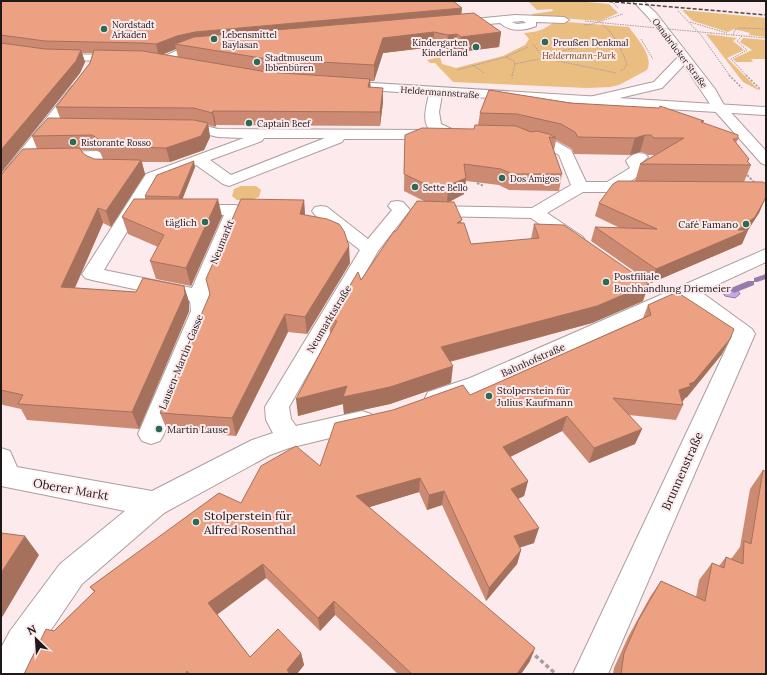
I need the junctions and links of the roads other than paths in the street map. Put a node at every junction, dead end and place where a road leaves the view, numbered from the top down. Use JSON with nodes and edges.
{"nodes":[{"id":1,"x":638,"y":1,"type":"edge"},
{"id":2,"x":564,"y":20,"type":"road end"},
{"id":3,"x":444,"y":25,"type":"edge"},
{"id":4,"x":216,"y":46,"type":"edge"},
{"id":5,"x":3,"y":51,"type":"edge"},
{"id":6,"x":135,"y":58,"type":"edge"},
{"id":7,"x":684,"y":58,"type":"junction"},
{"id":8,"x":184,"y":65,"type":"edge"},
{"id":9,"x":89,"y":70,"type":"edge"},
{"id":10,"x":326,"y":84,"type":"edge"},
{"id":11,"x":436,"y":92,"type":"junction"},
{"id":12,"x":590,"y":100,"type":"junction"},
{"id":13,"x":719,"y":107,"type":"junction"},
{"id":14,"x":766,"y":111,"type":"edge"},
{"id":15,"x":49,"y":126,"type":"junction"},
{"id":16,"x":64,"y":126,"type":"edge"},
{"id":17,"x":166,"y":127,"type":"edge"},
{"id":18,"x":271,"y":133,"type":"junction"},
{"id":19,"x":435,"y":133,"type":"junction"},
{"id":20,"x":348,"y":135,"type":"junction"},
{"id":21,"x":469,"y":135,"type":"edge"},
{"id":22,"x":521,"y":139,"type":"edge"},
{"id":23,"x":408,"y":144,"type":"edge"},
{"id":24,"x":24,"y":157,"type":"junction"},
{"id":25,"x":640,"y":157,"type":"edge"},
{"id":26,"x":198,"y":159,"type":"junction"},
{"id":27,"x":766,"y":160,"type":"edge"},
{"id":28,"x":176,"y":169,"type":"junction"},
{"id":29,"x":1,"y":186,"type":"edge"},
{"id":30,"x":580,"y":187,"type":"junction"},
{"id":31,"x":610,"y":187,"type":"junction"},
{"id":32,"x":656,"y":188,"type":"edge"},
{"id":33,"x":172,"y":210,"type":"edge"},
{"id":34,"x":322,"y":211,"type":"dead end"},
{"id":35,"x":535,"y":213,"type":"junction"},
{"id":36,"x":361,"y":239,"type":"junction"},
{"id":37,"x":593,"y":253,"type":"edge"},
{"id":38,"x":766,"y":255,"type":"edge"},
{"id":39,"x":644,"y":288,"type":"edge"},
{"id":40,"x":687,"y":291,"type":"junction"},
{"id":41,"x":200,"y":296,"type":"junction"},
{"id":42,"x":662,"y":302,"type":"junction"},
{"id":43,"x":421,"y":404,"type":"edge"},
{"id":44,"x":385,"y":415,"type":"edge"},
{"id":45,"x":151,"y":434,"type":"dead end"},
{"id":46,"x":289,"y":438,"type":"junction"},
{"id":47,"x":3,"y":472,"type":"edge"},
{"id":48,"x":154,"y":504,"type":"junction"},
{"id":49,"x":6,"y":674,"type":"edge"},
{"id":50,"x":590,"y":674,"type":"edge"}],
"edges":[{"from":1,"to":7,"type":"street","name":"Osnabrücker Straße"},
{"from":2,"to":3,"type":"street"},
{"from":4,"to":8,"type":"street"},
{"from":5,"to":6,"type":"street"},
{"from":7,"to":12,"type":"street"},
{"from":7,"to":13,"type":"street","name":"Osnabrücker Straße"},
{"from":9,"to":15,"type":"street"},
{"from":10,"to":11,"type":"street","name":"Heldermannstraße"},
{"from":11,"to":12,"type":"street","name":"Heldermannstraße"},
{"from":11,"to":19,"type":"street"},
{"from":12,"to":13,"type":"street","name":"Heldermannstraße"},
{"from":13,"to":14,"type":"street","name":"Heldermannstraße"},
{"from":13,"to":27,"type":"street","name":"Osnabrücker Straße"},
{"from":15,"to":16,"type":"street"},
{"from":15,"to":24,"type":"street"},
{"from":17,"to":18,"type":"street"},
{"from":18,"to":20,"type":"street"},
{"from":18,"to":26,"type":"street"},
{"from":19,"to":20,"type":"street"},
{"from":19,"to":21,"type":"street"},
{"from":19,"to":23,"type":"street"},
{"from":20,"to":26,"type":"street"},
{"from":22,"to":30,"type":"street"},
{"from":24,"to":28,"type":"street"},
{"from":24,"to":29,"type":"street"},
{"from":25,"to":31,"type":"street"},
{"from":26,"to":28,"type":"street"},
{"from":28,"to":41,"type":"street"},
{"from":30,"to":31,"type":"street"},
{"from":30,"to":35,"type":"street"},
{"from":31,"to":32,"type":"street"},
{"from":33,"to":41,"type":"street","name":"Neumarkt"},
{"from":34,"to":36,"type":"street"},
{"from":35,"to":36,"type":"street","name":"Neumarktstraße"},
{"from":35,"to":37,"type":"street"},
{"from":36,"to":46,"type":"street","name":"Neumarktstraße"},
{"from":38,"to":40,"type":"street","name":"Bahnhofstraße"},
{"from":39,"to":42,"type":"street"},
{"from":40,"to":42,"type":"street","name":"Bahnhofstraße"},
{"from":40,"to":50,"type":"street","name":"Brunnenstraße"},
{"from":41,"to":45,"type":"street","name":"Lausen-Martin-Gasse"},
{"from":42,"to":43,"type":"street","name":"Bahnhofstraße"},
{"from":44,"to":46,"type":"street"},
{"from":46,"to":48,"type":"street"},
{"from":47,"to":48,"type":"street","name":"Oberer Markt"},
{"from":48,"to":49,"type":"street"}]}
